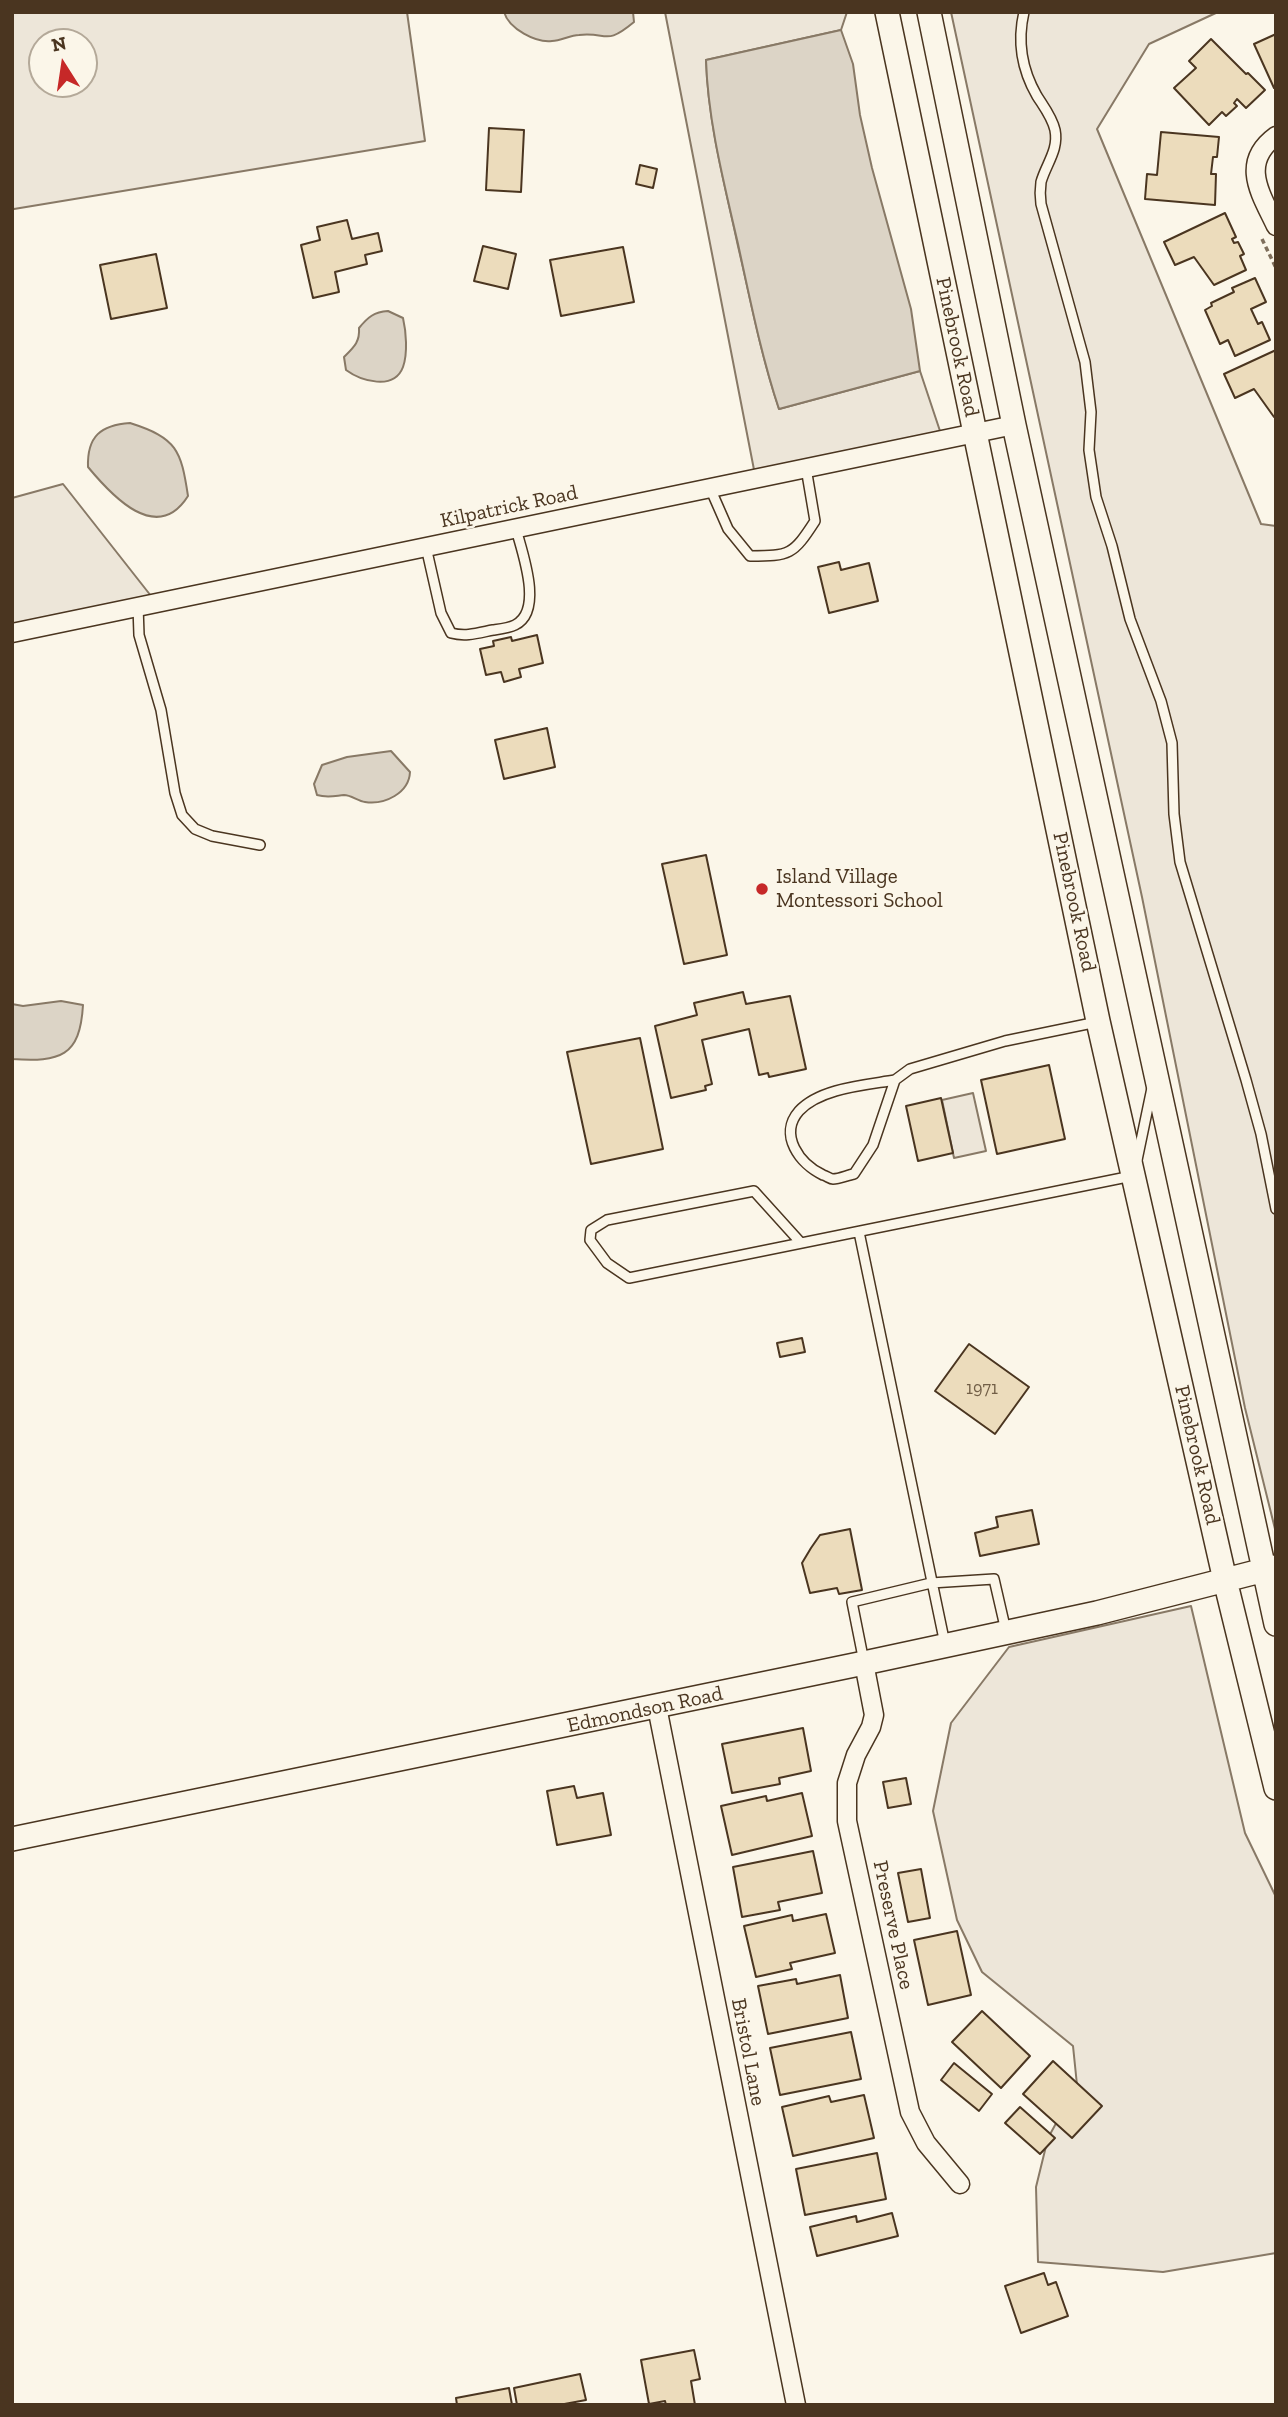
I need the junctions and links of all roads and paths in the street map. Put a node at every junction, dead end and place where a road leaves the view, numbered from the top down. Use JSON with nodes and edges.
{"nodes":[{"id":1,"x":887,"y":12,"type":"edge"},
{"id":2,"x":929,"y":12,"type":"edge"},
{"id":3,"x":1024,"y":12,"type":"edge"},
{"id":4,"x":1276,"y":136,"type":"edge"},
{"id":5,"x":1276,"y":226,"type":"edge"},
{"id":6,"x":1014,"y":425,"type":"junction"},
{"id":7,"x":976,"y":433,"type":"junction"},
{"id":8,"x":806,"y":468,"type":"junction"},
{"id":9,"x":710,"y":488,"type":"junction"},
{"id":10,"x":516,"y":528,"type":"junction"},
{"id":11,"x":426,"y":547,"type":"junction"},
{"id":12,"x":138,"y":606,"type":"junction"},
{"id":13,"x":12,"y":633,"type":"edge"},
{"id":14,"x":260,"y":845,"type":"dead end"},
{"id":15,"x":1098,"y":1021,"type":"junction"},
{"id":16,"x":1155,"y":1070,"type":"junction"},
{"id":17,"x":895,"y":1080,"type":"junction"},
{"id":18,"x":1133,"y":1175,"type":"junction"},
{"id":19,"x":1276,"y":1209,"type":"edge"},
{"id":20,"x":859,"y":1231,"type":"junction"},
{"id":21,"x":801,"y":1243,"type":"junction"},
{"id":22,"x":1270,"y":1568,"type":"edge"},
{"id":23,"x":1225,"y":1580,"type":"junction"},
{"id":24,"x":931,"y":1583,"type":"junction"},
{"id":25,"x":1276,"y":1624,"type":"edge"},
{"id":26,"x":1007,"y":1632,"type":"junction"},
{"id":27,"x":946,"y":1646,"type":"junction"},
{"id":28,"x":864,"y":1664,"type":"junction"},
{"id":29,"x":657,"y":1707,"type":"junction"},
{"id":30,"x":1276,"y":1788,"type":"edge"},
{"id":31,"x":12,"y":1839,"type":"edge"},
{"id":32,"x":960,"y":2184,"type":"dead end"},
{"id":33,"x":796,"y":2405,"type":"edge"}],
"edges":[{"from":1,"to":7,"type":"street","name":"Pinebrook Road"},
{"from":2,"to":6,"type":"street","name":"Pinebrook Road"},
{"from":3,"to":19,"type":"lane"},
{"from":4,"to":5,"type":"street"},
{"from":6,"to":7,"type":"street","name":"Kilpatrick Road"},
{"from":6,"to":16,"type":"street","name":"Pinebrook Road"},
{"from":7,"to":8,"type":"street","name":"Kilpatrick Road"},
{"from":7,"to":15,"type":"street","name":"Pinebrook Road"},
{"from":8,"to":9,"type":"street","name":"Kilpatrick Road"},
{"from":8,"to":9,"type":"lane"},
{"from":9,"to":10,"type":"street","name":"Kilpatrick Road"},
{"from":10,"to":11,"type":"street","name":"Kilpatrick Road"},
{"from":10,"to":11,"type":"lane"},
{"from":11,"to":12,"type":"street","name":"Kilpatrick Road"},
{"from":12,"to":13,"type":"street","name":"Kilpatrick Road"},
{"from":12,"to":14,"type":"lane"},
{"from":15,"to":17,"type":"lane"},
{"from":15,"to":18,"type":"street","name":"Pinebrook Road"},
{"from":16,"to":18,"type":"lane"},
{"from":16,"to":22,"type":"street","name":"Pinebrook Road"},
{"from":17,"to":17,"type":"lane"},
{"from":18,"to":20,"type":"lane"},
{"from":18,"to":23,"type":"street","name":"Pinebrook Road"},
{"from":20,"to":21,"type":"lane"},
{"from":20,"to":24,"type":"lane"},
{"from":21,"to":21,"type":"lane"},
{"from":22,"to":23,"type":"street","name":"Edmondson Road"},
{"from":22,"to":25,"type":"street","name":"Pinebrook Road"},
{"from":23,"to":26,"type":"street","name":"Edmondson Road"},
{"from":23,"to":30,"type":"street","name":"Pinebrook Road"},
{"from":24,"to":26,"type":"lane"},
{"from":24,"to":27,"type":"lane"},
{"from":24,"to":28,"type":"lane"},
{"from":26,"to":27,"type":"street","name":"Edmondson Road"},
{"from":27,"to":28,"type":"street","name":"Edmondson Road"},
{"from":28,"to":29,"type":"street","name":"Edmondson Road"},
{"from":28,"to":32,"type":"street","name":"Preserve Place"},
{"from":29,"to":31,"type":"street","name":"Edmondson Road"},
{"from":29,"to":33,"type":"street","name":"Bristol Lane"}]}
